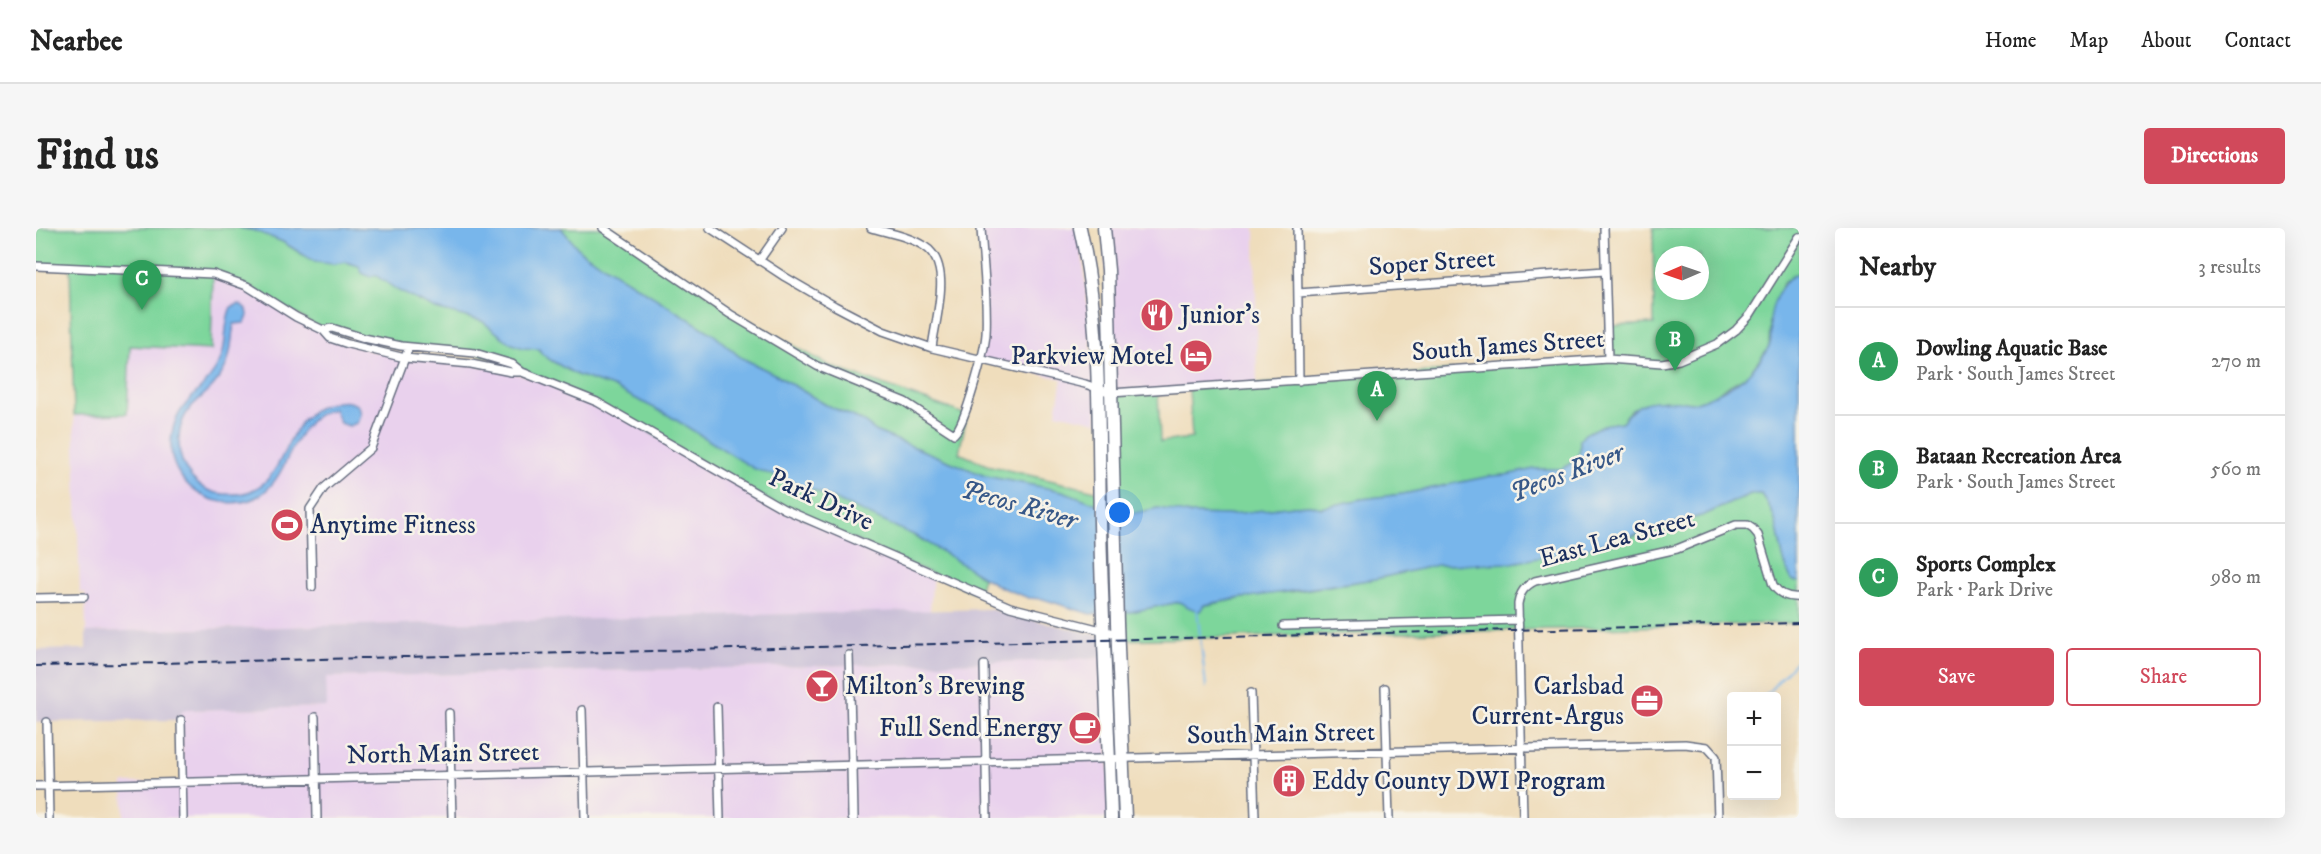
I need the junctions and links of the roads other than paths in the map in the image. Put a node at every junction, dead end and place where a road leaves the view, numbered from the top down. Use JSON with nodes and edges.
{"nodes":[{"id":1,"x":603,"y":228,"type":"edge"},
{"id":2,"x":710,"y":228,"type":"edge"},
{"id":3,"x":782,"y":228,"type":"edge"},
{"id":4,"x":871,"y":228,"type":"edge"},
{"id":5,"x":981,"y":228,"type":"edge"},
{"id":6,"x":1080,"y":228,"type":"edge"},
{"id":7,"x":1104,"y":228,"type":"edge"},
{"id":8,"x":1297,"y":228,"type":"edge"},
{"id":9,"x":1604,"y":228,"type":"edge"},
{"id":10,"x":1799,"y":237,"type":"edge"},
{"id":11,"x":759,"y":261,"type":"junction"},
{"id":12,"x":36,"y":266,"type":"edge"},
{"id":13,"x":1605,"y":271,"type":"junction"},
{"id":14,"x":1298,"y":293,"type":"junction"},
{"id":15,"x":1110,"y":301,"type":"junction"},
{"id":16,"x":1092,"y":302,"type":"junction"},
{"id":17,"x":323,"y":330,"type":"junction"},
{"id":18,"x":409,"y":347,"type":"junction"},
{"id":19,"x":932,"y":348,"type":"junction"},
{"id":20,"x":405,"y":358,"type":"junction"},
{"id":21,"x":1608,"y":359,"type":"junction"},
{"id":22,"x":980,"y":360,"type":"junction"},
{"id":23,"x":522,"y":372,"type":"junction"},
{"id":24,"x":1299,"y":381,"type":"junction"},
{"id":25,"x":1097,"y":388,"type":"junction"},
{"id":26,"x":1111,"y":393,"type":"junction"},
{"id":27,"x":312,"y":587,"type":"dead end"},
{"id":28,"x":84,"y":597,"type":"dead end"},
{"id":29,"x":1799,"y":597,"type":"edge"},
{"id":30,"x":36,"y":598,"type":"edge"},
{"id":31,"x":1518,"y":620,"type":"junction"},
{"id":32,"x":1102,"y":626,"type":"junction"},
{"id":33,"x":1283,"y":626,"type":"dead end"},
{"id":34,"x":1117,"y":634,"type":"junction"},
{"id":35,"x":849,"y":655,"type":"dead end"},
{"id":36,"x":984,"y":665,"type":"dead end"},
{"id":37,"x":1385,"y":688,"type":"dead end"},
{"id":38,"x":1251,"y":693,"type":"dead end"},
{"id":39,"x":717,"y":707,"type":"dead end"},
{"id":40,"x":582,"y":710,"type":"dead end"},
{"id":41,"x":449,"y":713,"type":"dead end"},
{"id":42,"x":315,"y":717,"type":"dead end"},
{"id":43,"x":181,"y":720,"type":"dead end"},
{"id":44,"x":47,"y":722,"type":"dead end"},
{"id":45,"x":1521,"y":748,"type":"junction"},
{"id":46,"x":1387,"y":752,"type":"junction"},
{"id":47,"x":1253,"y":755,"type":"junction"},
{"id":48,"x":1123,"y":758,"type":"junction"},
{"id":49,"x":1109,"y":759,"type":"junction"},
{"id":50,"x":986,"y":762,"type":"junction"},
{"id":51,"x":852,"y":766,"type":"junction"},
{"id":52,"x":719,"y":769,"type":"junction"},
{"id":53,"x":584,"y":772,"type":"junction"},
{"id":54,"x":451,"y":775,"type":"junction"},
{"id":55,"x":316,"y":778,"type":"junction"},
{"id":56,"x":183,"y":782,"type":"junction"},
{"id":57,"x":48,"y":785,"type":"junction"},
{"id":58,"x":36,"y":786,"type":"edge"},
{"id":59,"x":49,"y":818,"type":"edge"},
{"id":60,"x":183,"y":818,"type":"edge"},
{"id":61,"x":317,"y":818,"type":"edge"},
{"id":62,"x":452,"y":818,"type":"edge"},
{"id":63,"x":585,"y":818,"type":"edge"},
{"id":64,"x":720,"y":818,"type":"edge"},
{"id":65,"x":853,"y":818,"type":"edge"},
{"id":66,"x":987,"y":818,"type":"edge"},
{"id":67,"x":1111,"y":818,"type":"edge"},
{"id":68,"x":1125,"y":818,"type":"edge"},
{"id":69,"x":1255,"y":818,"type":"edge"},
{"id":70,"x":1389,"y":818,"type":"edge"},
{"id":71,"x":1523,"y":818,"type":"edge"},
{"id":72,"x":1718,"y":818,"type":"edge"}],
"edges":[{"from":1,"to":22,"type":"street"},
{"from":2,"to":11,"type":"street","name":"South James Street"},
{"from":3,"to":11,"type":"street"},
{"from":4,"to":19,"type":"street"},
{"from":5,"to":22,"type":"street"},
{"from":6,"to":16,"type":"highway"},
{"from":7,"to":15,"type":"highway"},
{"from":8,"to":14,"type":"street"},
{"from":9,"to":13,"type":"street"},
{"from":10,"to":21,"type":"street","name":"South James Street"},
{"from":11,"to":19,"type":"street","name":"South James Street"},
{"from":12,"to":17,"type":"street","name":"Park Drive"},
{"from":13,"to":14,"type":"street","name":"Soper Street"},
{"from":13,"to":21,"type":"street"},
{"from":14,"to":24,"type":"street"},
{"from":15,"to":16,"type":"highway"},
{"from":15,"to":26,"type":"highway"},
{"from":16,"to":25,"type":"highway"},
{"from":17,"to":18,"type":"street","name":"Park Drive"},
{"from":17,"to":20,"type":"street","name":"Park Drive"},
{"from":18,"to":20,"type":"street"},
{"from":18,"to":23,"type":"street","name":"Park Drive"},
{"from":19,"to":22,"type":"street","name":"South James Street"},
{"from":20,"to":23,"type":"street","name":"Park Drive"},
{"from":20,"to":27,"type":"street"},
{"from":21,"to":24,"type":"street","name":"South James Street"},
{"from":22,"to":25,"type":"street","name":"South James Street"},
{"from":23,"to":32,"type":"street","name":"Park Drive"},
{"from":24,"to":26,"type":"street","name":"South James Street"},
{"from":25,"to":26,"type":"street","name":"South James Street"},
{"from":25,"to":32,"type":"highway"},
{"from":26,"to":34,"type":"highway"},
{"from":28,"to":30,"type":"street"},
{"from":29,"to":31,"type":"street","name":"East Lea Street"},
{"from":31,"to":33,"type":"street"},
{"from":31,"to":45,"type":"street","name":"East Lea Street"},
{"from":32,"to":34,"type":"street","name":"Park Drive"},
{"from":32,"to":49,"type":"highway"},
{"from":34,"to":48,"type":"highway"},
{"from":35,"to":51,"type":"street"},
{"from":36,"to":50,"type":"street"},
{"from":37,"to":46,"type":"street"},
{"from":38,"to":47,"type":"street"},
{"from":39,"to":52,"type":"street"},
{"from":40,"to":53,"type":"street"},
{"from":41,"to":54,"type":"street"},
{"from":42,"to":55,"type":"street"},
{"from":43,"to":56,"type":"street"},
{"from":44,"to":57,"type":"street"},
{"from":45,"to":46,"type":"street","name":"South Main Street"},
{"from":45,"to":71,"type":"street","name":"East Lea Street"},
{"from":45,"to":72,"type":"street","name":"South Main Street"},
{"from":46,"to":47,"type":"street","name":"South Main Street"},
{"from":46,"to":70,"type":"street"},
{"from":47,"to":48,"type":"street","name":"South Main Street"},
{"from":47,"to":69,"type":"street"},
{"from":48,"to":49,"type":"street","name":"South Main Street"},
{"from":48,"to":68,"type":"highway"},
{"from":49,"to":50,"type":"street","name":"South Main Street"},
{"from":49,"to":67,"type":"highway"},
{"from":50,"to":51,"type":"street","name":"South Main Street"},
{"from":50,"to":66,"type":"street"},
{"from":51,"to":52,"type":"street","name":"North Main Street"},
{"from":51,"to":65,"type":"street"},
{"from":52,"to":53,"type":"street","name":"North Main Street"},
{"from":52,"to":64,"type":"street"},
{"from":53,"to":54,"type":"street","name":"North Main Street"},
{"from":53,"to":63,"type":"street"},
{"from":54,"to":55,"type":"street","name":"North Main Street"},
{"from":54,"to":62,"type":"street"},
{"from":55,"to":56,"type":"street","name":"North Main Street"},
{"from":55,"to":61,"type":"street"},
{"from":56,"to":57,"type":"street","name":"North Main Street"},
{"from":56,"to":60,"type":"street"},
{"from":57,"to":58,"type":"street","name":"North Main Street"},
{"from":57,"to":59,"type":"street"}]}
